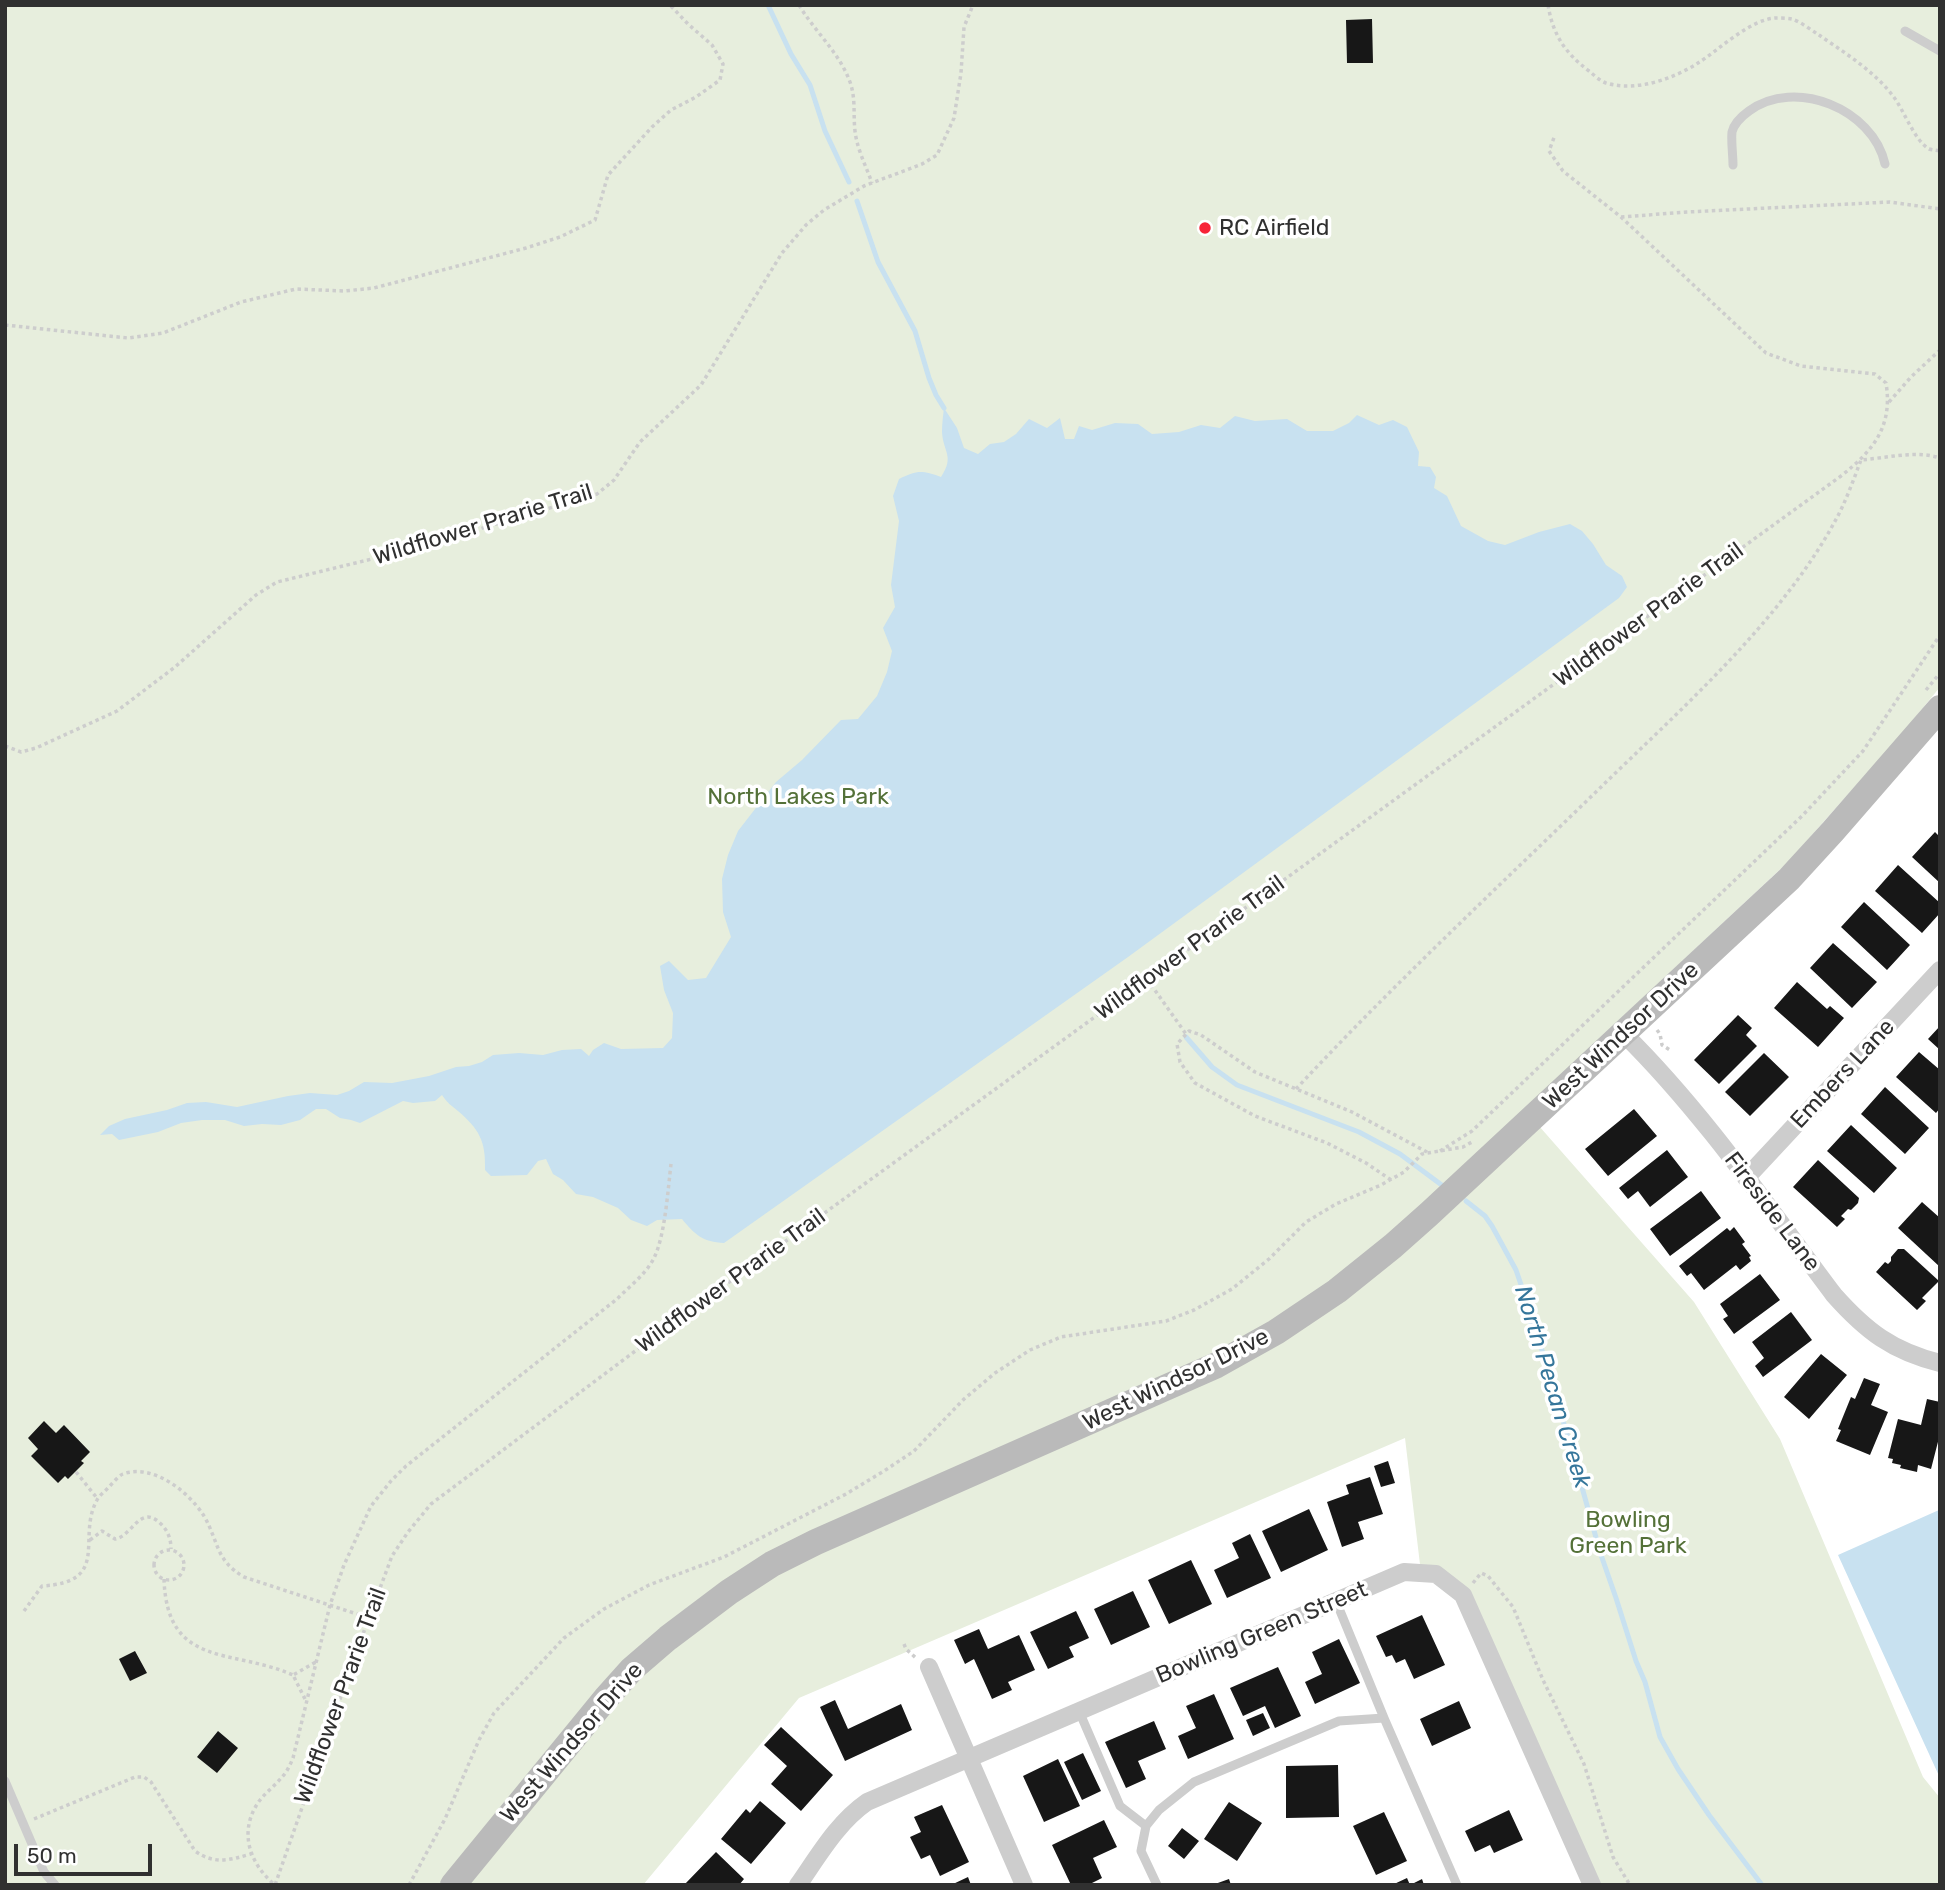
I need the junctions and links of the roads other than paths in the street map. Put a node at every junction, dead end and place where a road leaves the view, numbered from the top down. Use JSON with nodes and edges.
{"nodes":[{"id":1,"x":1905,"y":31,"type":"dead end"},
{"id":2,"x":1940,"y":51,"type":"edge"},
{"id":3,"x":1885,"y":164,"type":"dead end"},
{"id":4,"x":1733,"y":165,"type":"dead end"},
{"id":5,"x":1931,"y":701,"type":"edge"},
{"id":6,"x":1940,"y":970,"type":"edge"},
{"id":7,"x":1624,"y":1034,"type":"junction"},
{"id":8,"x":1746,"y":1178,"type":"junction"},
{"id":9,"x":1940,"y":1363,"type":"edge"},
{"id":10,"x":1336,"y":1601,"type":"junction"},
{"id":11,"x":929,"y":1667,"type":"dead end"},
{"id":12,"x":1079,"y":1711,"type":"junction"},
{"id":13,"x":1384,"y":1718,"type":"junction"},
{"id":14,"x":968,"y":1758,"type":"junction"},
{"id":15,"x":5,"y":1782,"type":"edge"},
{"id":16,"x":1146,"y":1826,"type":"junction"},
{"id":17,"x":55,"y":1885,"type":"edge"},
{"id":18,"x":453,"y":1885,"type":"edge"},
{"id":19,"x":798,"y":1885,"type":"edge"},
{"id":20,"x":1024,"y":1885,"type":"edge"},
{"id":21,"x":1157,"y":1885,"type":"edge"},
{"id":22,"x":1457,"y":1885,"type":"edge"},
{"id":23,"x":1592,"y":1885,"type":"edge"}],
"edges":[{"from":1,"to":2,"type":"lane"},
{"from":3,"to":4,"type":"lane"},
{"from":5,"to":7,"type":"street","name":"West Windsor Drive"},
{"from":6,"to":8,"type":"street","name":"Embers Lane"},
{"from":7,"to":8,"type":"street","name":"Fireside Lane"},
{"from":7,"to":18,"type":"street","name":"West Windsor Drive"},
{"from":8,"to":9,"type":"street","name":"Fireside Lane"},
{"from":10,"to":12,"type":"street","name":"Bowling Green Street"},
{"from":10,"to":13,"type":"lane"},
{"from":10,"to":23,"type":"street","name":"Bowling Green Street"},
{"from":11,"to":14,"type":"street"},
{"from":12,"to":14,"type":"street","name":"Bowling Green Street"},
{"from":12,"to":16,"type":"lane"},
{"from":13,"to":16,"type":"lane"},
{"from":13,"to":22,"type":"lane"},
{"from":14,"to":19,"type":"street","name":"Bowling Green Street"},
{"from":14,"to":20,"type":"street"},
{"from":15,"to":17,"type":"lane"},
{"from":16,"to":21,"type":"lane"}]}
